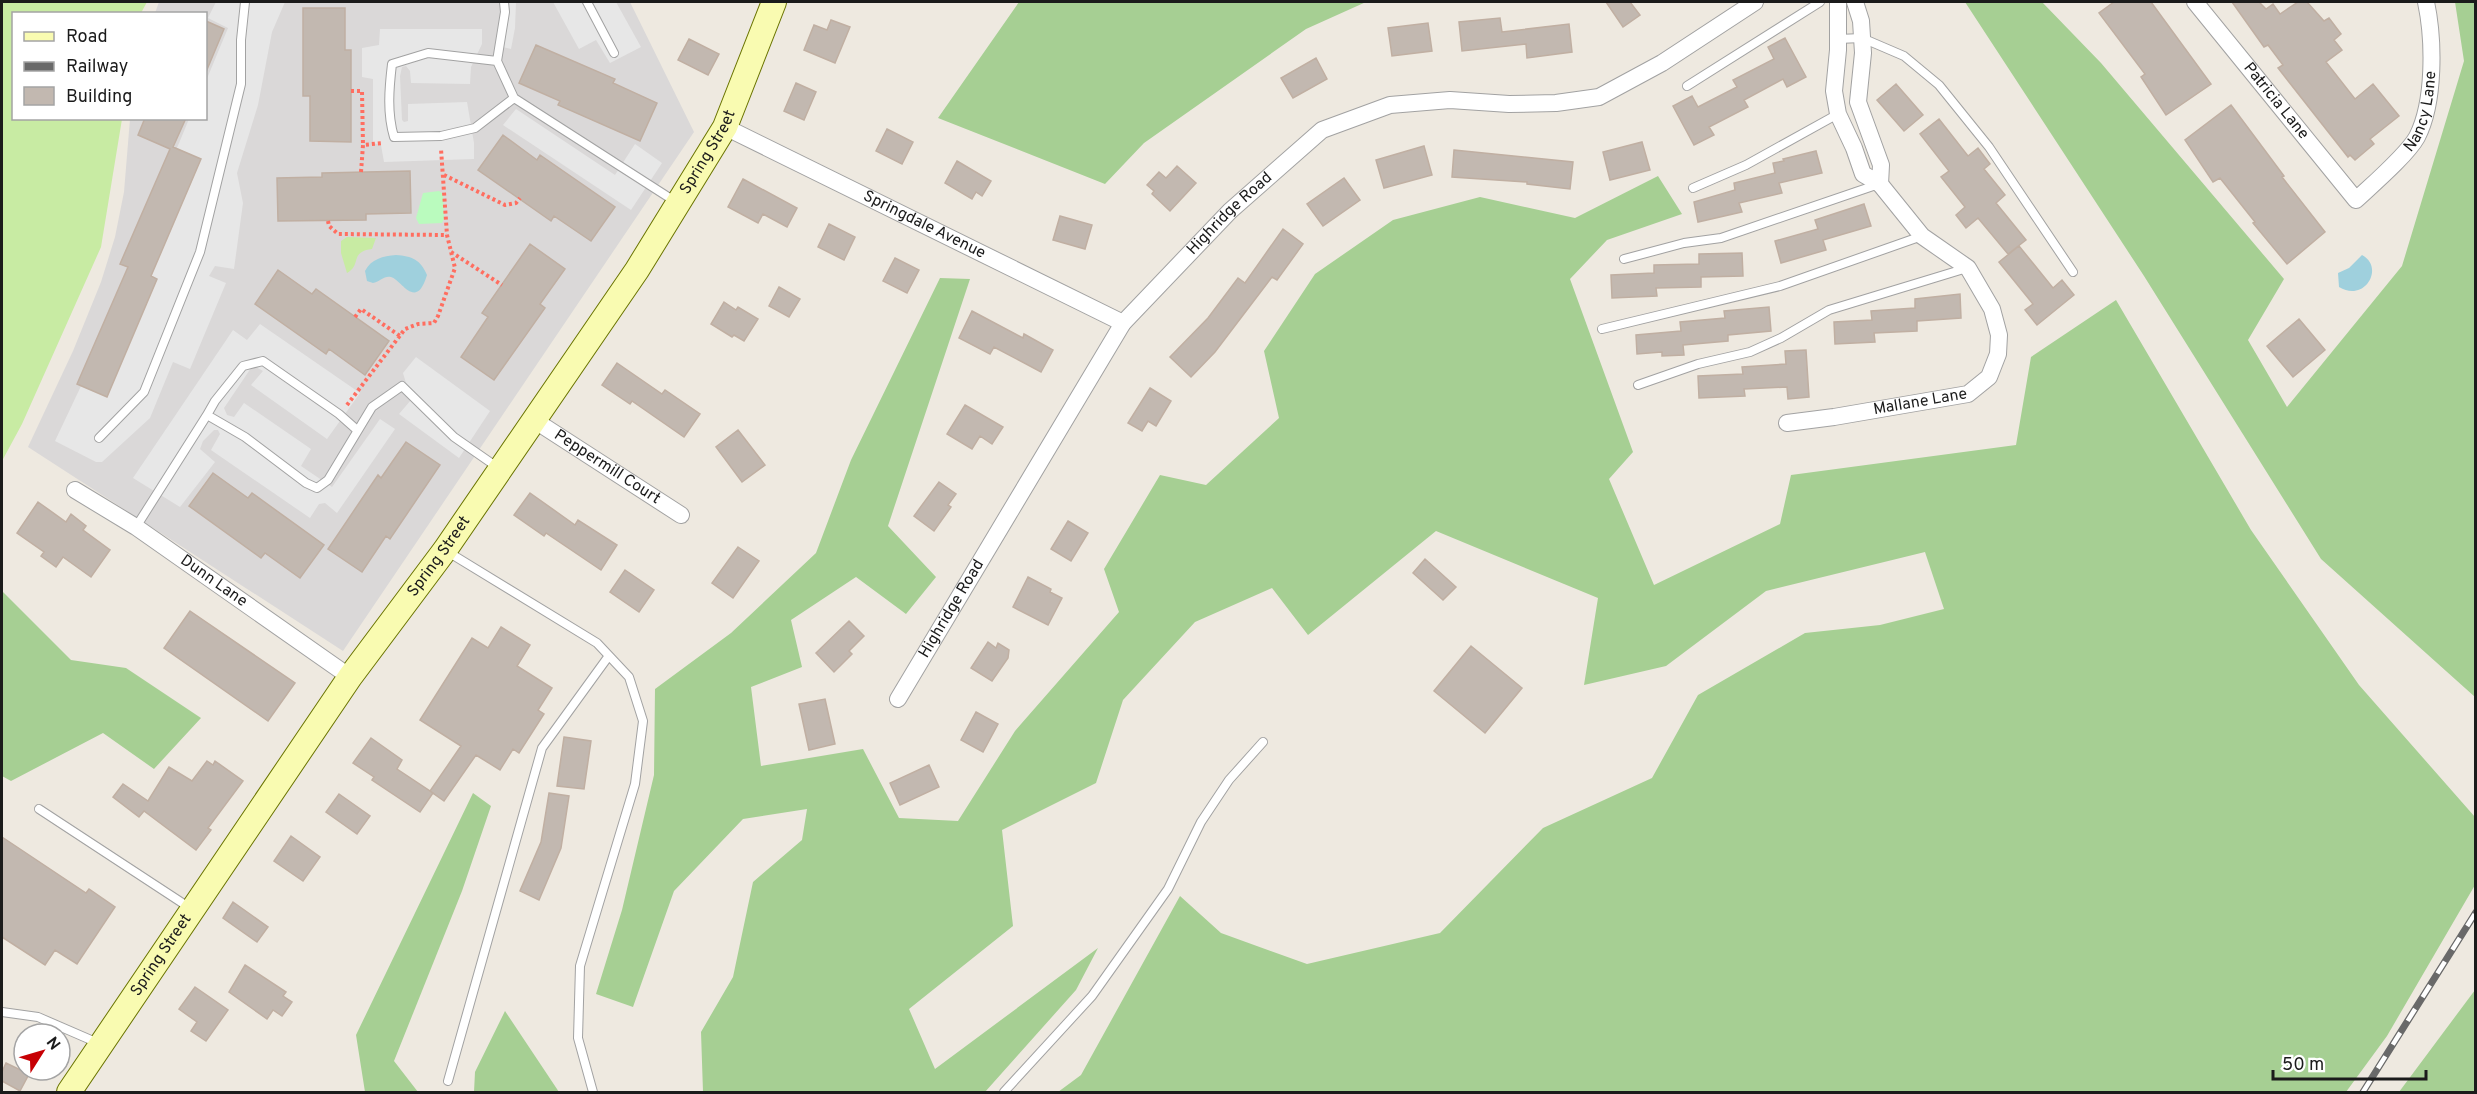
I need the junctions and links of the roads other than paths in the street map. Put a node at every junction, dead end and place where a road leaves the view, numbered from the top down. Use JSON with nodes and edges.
{"nodes":[{"id":1,"x":245,"y":2,"type":"edge"},
{"id":2,"x":504,"y":2,"type":"edge"},
{"id":3,"x":587,"y":2,"type":"edge"},
{"id":4,"x":774,"y":2,"type":"edge"},
{"id":5,"x":1755,"y":2,"type":"edge"},
{"id":6,"x":1820,"y":2,"type":"edge"},
{"id":7,"x":1838,"y":2,"type":"edge"},
{"id":8,"x":1855,"y":2,"type":"edge"},
{"id":9,"x":2195,"y":2,"type":"edge"},
{"id":10,"x":2426,"y":2,"type":"edge"},
{"id":11,"x":1862,"y":38,"type":"junction"},
{"id":12,"x":1838,"y":39,"type":"junction"},
{"id":13,"x":614,"y":53,"type":"dead end"},
{"id":14,"x":497,"y":62,"type":"junction"},
{"id":15,"x":1687,"y":86,"type":"dead end"},
{"id":16,"x":514,"y":98,"type":"junction"},
{"id":17,"x":1838,"y":114,"type":"junction"},
{"id":18,"x":725,"y":127,"type":"junction"},
{"id":19,"x":1880,"y":184,"type":"junction"},
{"id":20,"x":1693,"y":188,"type":"dead end"},
{"id":21,"x":2356,"y":200,"type":"joint"},
{"id":22,"x":678,"y":203,"type":"junction"},
{"id":23,"x":1922,"y":236,"type":"junction"},
{"id":24,"x":1624,"y":259,"type":"dead end"},
{"id":25,"x":1968,"y":268,"type":"junction"},
{"id":26,"x":2073,"y":272,"type":"dead end"},
{"id":27,"x":1123,"y":323,"type":"junction"},
{"id":28,"x":1602,"y":329,"type":"dead end"},
{"id":29,"x":1638,"y":385,"type":"dead end"},
{"id":30,"x":207,"y":415,"type":"junction"},
{"id":31,"x":534,"y":420,"type":"junction"},
{"id":32,"x":1787,"y":423,"type":"dead end"},
{"id":33,"x":357,"y":430,"type":"junction"},
{"id":34,"x":99,"y":438,"type":"dead end"},
{"id":35,"x":500,"y":469,"type":"junction"},
{"id":36,"x":75,"y":490,"type":"dead end"},
{"id":37,"x":681,"y":515,"type":"dead end"},
{"id":38,"x":136,"y":527,"type":"junction"},
{"id":39,"x":445,"y":550,"type":"junction"},
{"id":40,"x":608,"y":657,"type":"junction"},
{"id":41,"x":350,"y":677,"type":"junction"},
{"id":42,"x":898,"y":699,"type":"dead end"},
{"id":43,"x":1263,"y":742,"type":"dead end"},
{"id":44,"x":39,"y":809,"type":"dead end"},
{"id":45,"x":193,"y":909,"type":"junction"},
{"id":46,"x":2,"y":1012,"type":"edge"},
{"id":47,"x":101,"y":1045,"type":"junction"},
{"id":48,"x":448,"y":1081,"type":"dead end"},
{"id":49,"x":69,"y":1092,"type":"edge"},
{"id":50,"x":593,"y":1092,"type":"edge"},
{"id":51,"x":1004,"y":1092,"type":"edge"}],
"edges":[{"from":1,"to":34,"type":"lane"},
{"from":2,"to":14,"type":"lane"},
{"from":3,"to":13,"type":"lane"},
{"from":4,"to":18,"type":"main road","name":"Spring Street"},
{"from":5,"to":27,"type":"street","name":"Highridge Road"},
{"from":6,"to":15,"type":"lane"},
{"from":7,"to":12,"type":"street","name":"Mallane Lane"},
{"from":8,"to":11,"type":"street"},
{"from":9,"to":21,"type":"street","name":"Patricia Lane"},
{"from":10,"to":21,"type":"street","name":"Nancy Lane"},
{"from":11,"to":12,"type":"lane"},
{"from":11,"to":19,"type":"street"},
{"from":11,"to":26,"type":"lane"},
{"from":12,"to":17,"type":"street","name":"Mallane Lane"},
{"from":14,"to":16,"type":"lane"},
{"from":14,"to":16,"type":"lane"},
{"from":16,"to":22,"type":"lane"},
{"from":17,"to":19,"type":"street","name":"Mallane Lane"},
{"from":17,"to":20,"type":"lane"},
{"from":18,"to":22,"type":"main road","name":"Spring Street"},
{"from":18,"to":27,"type":"street","name":"Springdale Avenue"},
{"from":19,"to":23,"type":"street","name":"Mallane Lane"},
{"from":19,"to":24,"type":"lane"},
{"from":22,"to":31,"type":"main road","name":"Spring Street"},
{"from":23,"to":25,"type":"street","name":"Mallane Lane"},
{"from":23,"to":28,"type":"lane"},
{"from":25,"to":29,"type":"lane"},
{"from":25,"to":32,"type":"street","name":"Mallane Lane"},
{"from":27,"to":42,"type":"street","name":"Highridge Road"},
{"from":30,"to":33,"type":"lane"},
{"from":30,"to":33,"type":"lane"},
{"from":30,"to":38,"type":"lane"},
{"from":31,"to":35,"type":"main road","name":"Spring Street"},
{"from":31,"to":37,"type":"street","name":"Peppermill Court"},
{"from":33,"to":35,"type":"lane"},
{"from":35,"to":39,"type":"main road","name":"Spring Street"},
{"from":36,"to":38,"type":"street","name":"Dunn Lane"},
{"from":38,"to":41,"type":"street","name":"Dunn Lane"},
{"from":39,"to":40,"type":"lane"},
{"from":39,"to":41,"type":"main road","name":"Spring Street"},
{"from":40,"to":48,"type":"lane"},
{"from":40,"to":50,"type":"lane"},
{"from":41,"to":45,"type":"main road","name":"Spring Street"},
{"from":43,"to":51,"type":"lane"},
{"from":44,"to":45,"type":"lane"},
{"from":45,"to":47,"type":"main road","name":"Spring Street"},
{"from":46,"to":47,"type":"lane"},
{"from":47,"to":49,"type":"main road","name":"Spring Street"}]}
